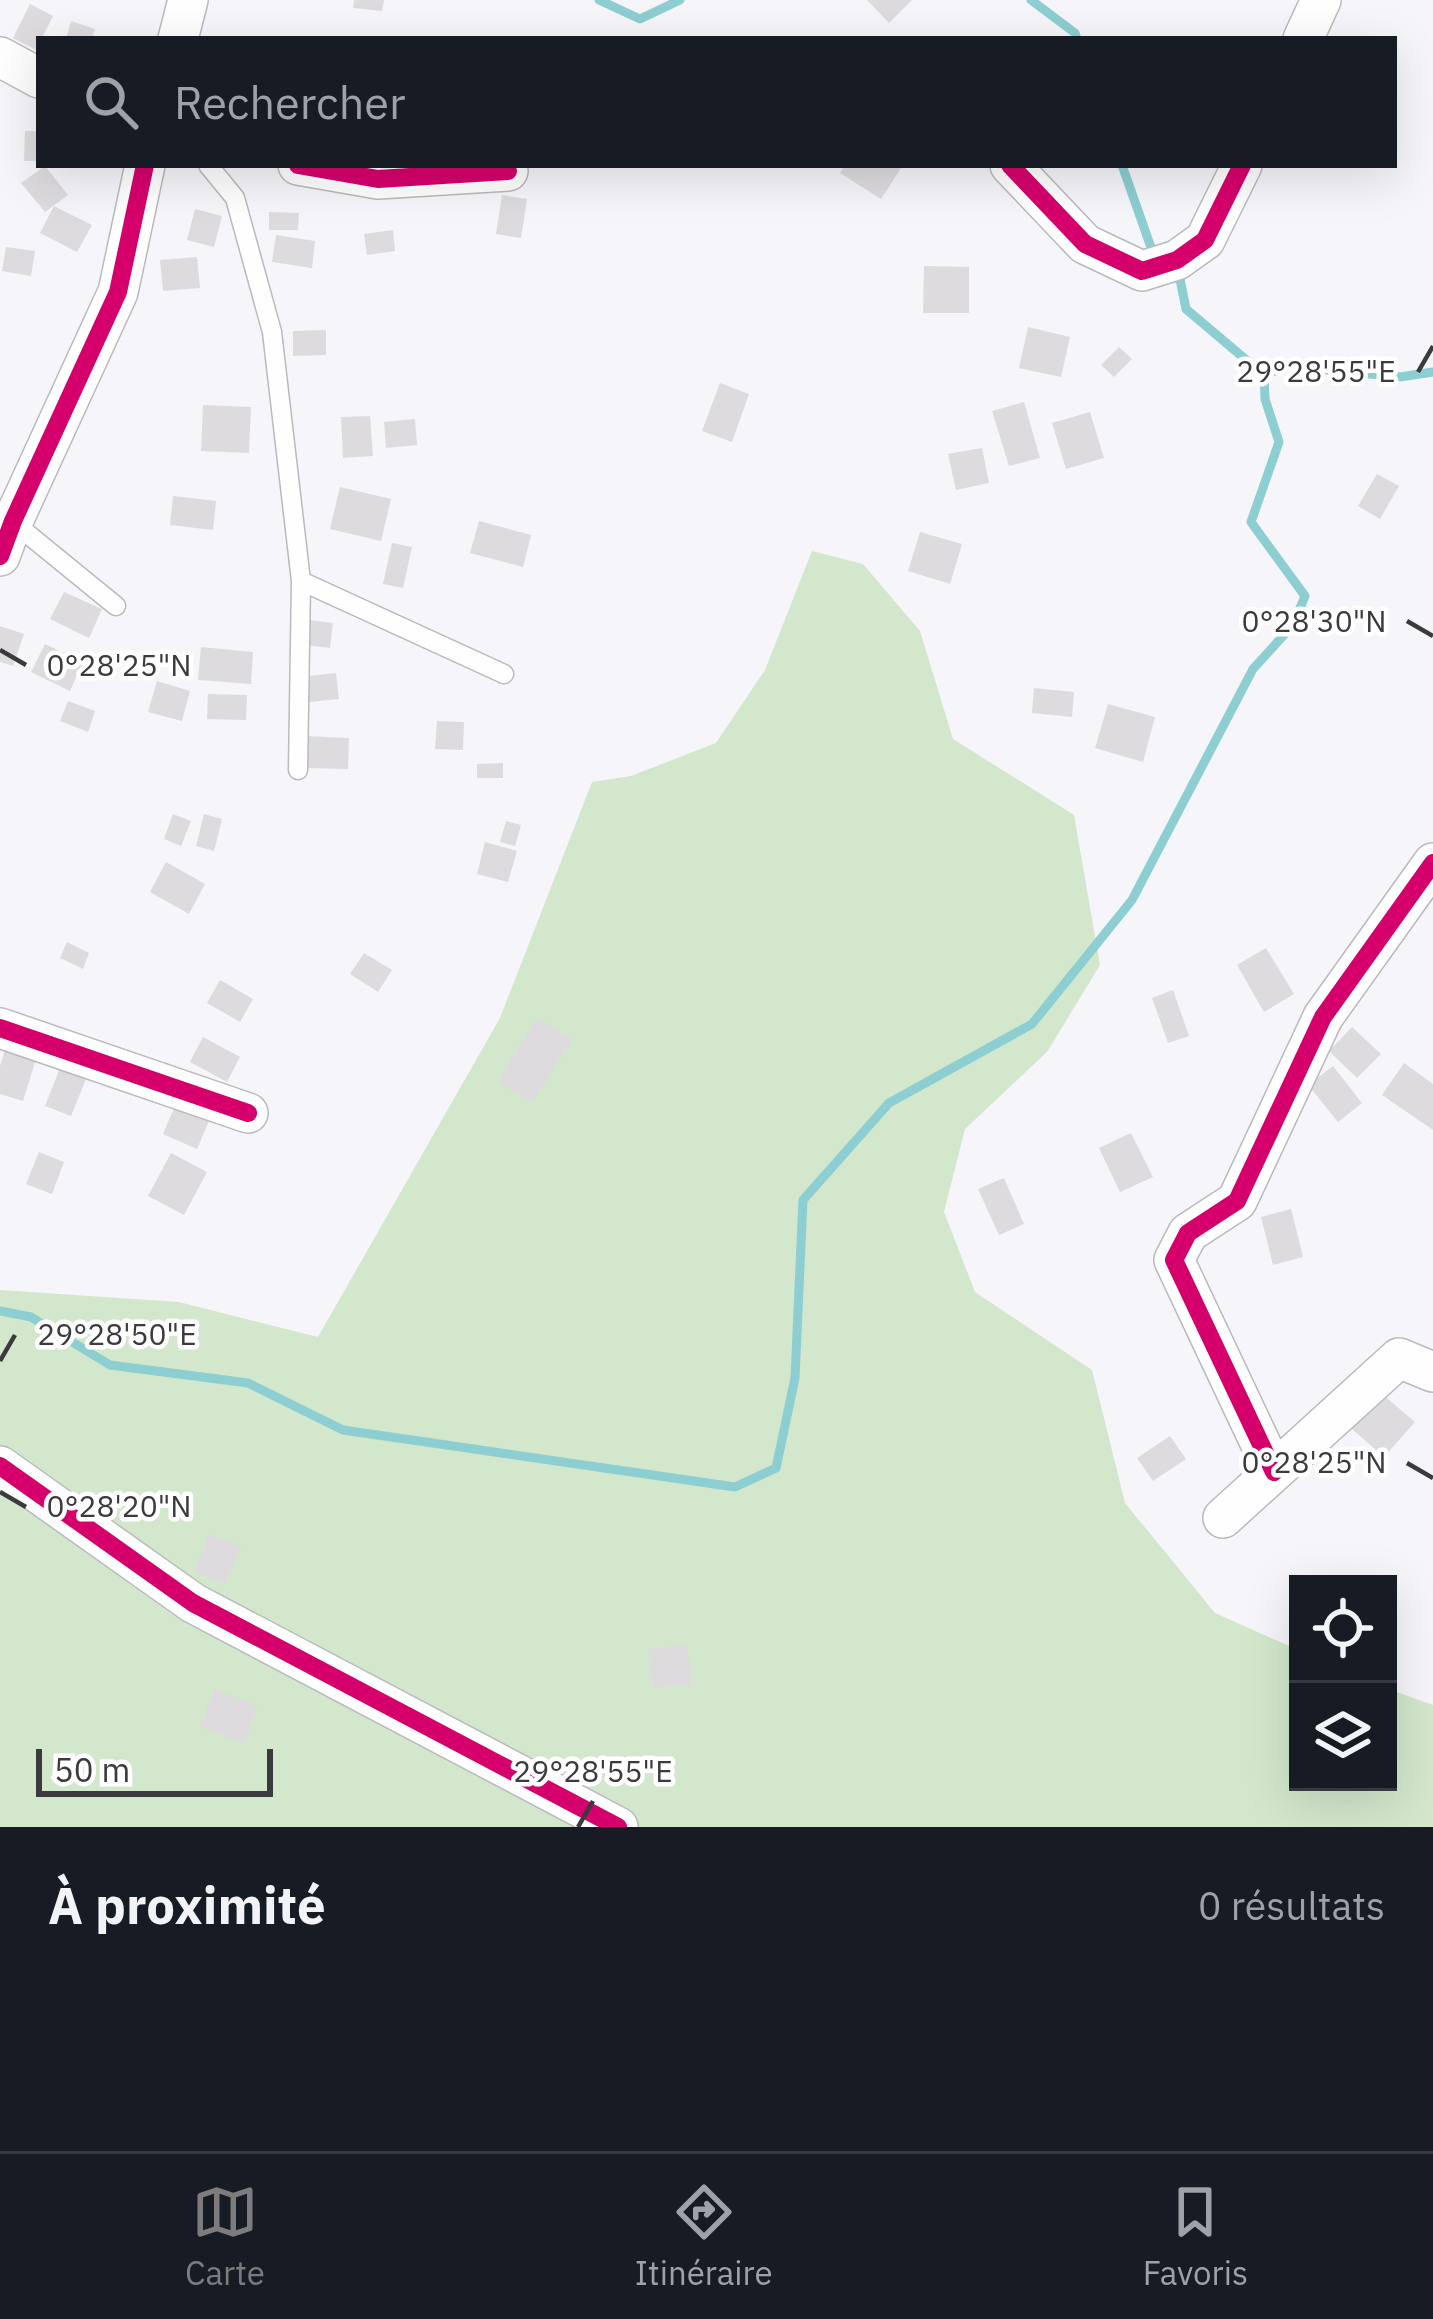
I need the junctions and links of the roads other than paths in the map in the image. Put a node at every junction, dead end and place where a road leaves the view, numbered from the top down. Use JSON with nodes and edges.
{"nodes":[{"id":1,"x":188,"y":0,"type":"edge"},
{"id":2,"x":1322,"y":0,"type":"edge"},
{"id":3,"x":179,"y":36,"type":"edge"},
{"id":4,"x":1304,"y":36,"type":"edge"},
{"id":5,"x":0,"y":57,"type":"edge"},
{"id":6,"x":36,"y":76,"type":"edge"},
{"id":7,"x":145,"y":168,"type":"edge"},
{"id":8,"x":211,"y":168,"type":"edge"},
{"id":9,"x":316,"y":168,"type":"edge"},
{"id":10,"x":1013,"y":168,"type":"edge"},
{"id":11,"x":1241,"y":168,"type":"edge"},
{"id":12,"x":508,"y":171,"type":"dead end"},
{"id":13,"x":4,"y":531,"type":"edge"},
{"id":14,"x":302,"y":581,"type":"junction"},
{"id":15,"x":116,"y":606,"type":"dead end"},
{"id":16,"x":504,"y":674,"type":"dead end"},
{"id":17,"x":298,"y":770,"type":"dead end"},
{"id":18,"x":1433,"y":863,"type":"edge"},
{"id":19,"x":0,"y":1028,"type":"edge"},
{"id":20,"x":248,"y":1113,"type":"dead end"},
{"id":21,"x":1433,"y":1372,"type":"edge"},
{"id":22,"x":0,"y":1466,"type":"edge"},
{"id":23,"x":1274,"y":1472,"type":"junction"},
{"id":24,"x":1223,"y":1518,"type":"dead end"},
{"id":25,"x":618,"y":1827,"type":"edge"}],
"edges":[{"from":1,"to":3,"type":"street"},
{"from":2,"to":4,"type":"street"},
{"from":5,"to":6,"type":"street"},
{"from":7,"to":13,"type":"street"},
{"from":8,"to":14,"type":"lane"},
{"from":9,"to":12,"type":"street"},
{"from":10,"to":11,"type":"street"},
{"from":13,"to":15,"type":"lane"},
{"from":14,"to":16,"type":"lane"},
{"from":14,"to":17,"type":"lane"},
{"from":18,"to":23,"type":"street"},
{"from":19,"to":20,"type":"street"},
{"from":21,"to":23,"type":"street"},
{"from":22,"to":25,"type":"street"},
{"from":23,"to":24,"type":"street"}]}
